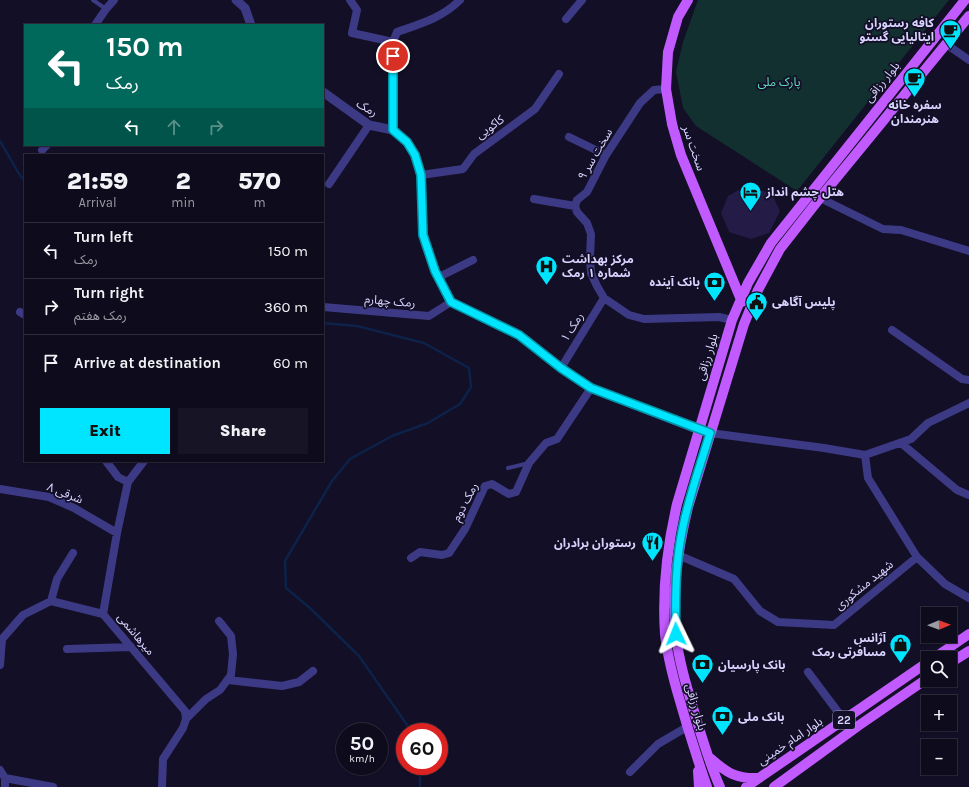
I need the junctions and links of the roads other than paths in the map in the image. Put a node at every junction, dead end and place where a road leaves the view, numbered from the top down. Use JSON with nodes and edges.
{"nodes":[{"id":1,"x":93,"y":0,"type":"edge"},
{"id":2,"x":114,"y":0,"type":"edge"},
{"id":3,"x":236,"y":0,"type":"edge"},
{"id":4,"x":350,"y":0,"type":"edge"},
{"id":5,"x":460,"y":0,"type":"edge"},
{"id":6,"x":582,"y":0,"type":"edge"},
{"id":7,"x":688,"y":0,"type":"edge"},
{"id":8,"x":965,"y":0,"type":"edge"},
{"id":9,"x":106,"y":9,"type":"junction"},
{"id":10,"x":969,"y":16,"type":"edge"},
{"id":11,"x":566,"y":20,"type":"dead end"},
{"id":12,"x":96,"y":24,"type":"edge"},
{"id":13,"x":251,"y":24,"type":"edge"},
{"id":14,"x":393,"y":42,"type":"junction"},
{"id":15,"x":946,"y":44,"type":"junction"},
{"id":16,"x":969,"y":60,"type":"edge"},
{"id":17,"x":559,"y":74,"type":"dead end"},
{"id":18,"x":666,"y":89,"type":"junction"},
{"id":19,"x":324,"y":93,"type":"edge"},
{"id":20,"x":368,"y":125,"type":"junction"},
{"id":21,"x":393,"y":130,"type":"junction"},
{"id":22,"x":569,"y":137,"type":"dead end"},
{"id":23,"x":606,"y":155,"type":"junction"},
{"id":24,"x":421,"y":175,"type":"junction"},
{"id":25,"x":329,"y":184,"type":"dead end"},
{"id":26,"x":820,"y":198,"type":"junction"},
{"id":27,"x":534,"y":199,"type":"dead end"},
{"id":28,"x":575,"y":206,"type":"junction"},
{"id":29,"x":969,"y":251,"type":"edge"},
{"id":30,"x":473,"y":260,"type":"dead end"},
{"id":31,"x":439,"y":277,"type":"junction"},
{"id":32,"x":604,"y":298,"type":"junction"},
{"id":33,"x":740,"y":298,"type":"junction"},
{"id":34,"x":451,"y":302,"type":"junction"},
{"id":35,"x":752,"y":302,"type":"junction"},
{"id":36,"x":324,"y":307,"type":"edge"},
{"id":37,"x":732,"y":320,"type":"junction"},
{"id":38,"x":744,"y":324,"type":"junction"},
{"id":39,"x":892,"y":330,"type":"dead end"},
{"id":40,"x":561,"y":368,"type":"junction"},
{"id":41,"x":969,"y":380,"type":"edge"},
{"id":42,"x":591,"y":388,"type":"junction"},
{"id":43,"x":969,"y":404,"type":"edge"},
{"id":44,"x":699,"y":430,"type":"junction"},
{"id":45,"x":710,"y":433,"type":"junction"},
{"id":46,"x":901,"y":443,"type":"junction"},
{"id":47,"x":865,"y":455,"type":"junction"},
{"id":48,"x":107,"y":462,"type":"edge"},
{"id":49,"x":143,"y":462,"type":"edge"},
{"id":50,"x":529,"y":463,"type":"junction"},
{"id":51,"x":508,"y":468,"type":"dead end"},
{"id":52,"x":128,"y":482,"type":"junction"},
{"id":53,"x":0,"y":489,"type":"edge"},
{"id":54,"x":969,"y":495,"type":"edge"},
{"id":55,"x":116,"y":533,"type":"junction"},
{"id":56,"x":73,"y":553,"type":"dead end"},
{"id":57,"x":678,"y":555,"type":"junction"},
{"id":58,"x":917,"y":557,"type":"junction"},
{"id":59,"x":411,"y":558,"type":"dead end"},
{"id":60,"x":969,"y":598,"type":"edge"},
{"id":61,"x":51,"y":600,"type":"junction"},
{"id":62,"x":103,"y":614,"type":"junction"},
{"id":63,"x":219,"y":621,"type":"dead end"},
{"id":64,"x":969,"y":634,"type":"edge"},
{"id":65,"x":131,"y":647,"type":"junction"},
{"id":66,"x":67,"y":649,"type":"dead end"},
{"id":67,"x":969,"y":650,"type":"edge"},
{"id":68,"x":944,"y":651,"type":"edge"},
{"id":69,"x":957,"y":659,"type":"edge"},
{"id":70,"x":0,"y":665,"type":"edge"},
{"id":71,"x":921,"y":667,"type":"edge"},
{"id":72,"x":313,"y":671,"type":"dead end"},
{"id":73,"x":808,"y":672,"type":"dead end"},
{"id":74,"x":228,"y":680,"type":"junction"},
{"id":75,"x":921,"y":683,"type":"edge"},
{"id":76,"x":847,"y":718,"type":"junction"},
{"id":77,"x":186,"y":719,"type":"junction"},
{"id":78,"x":858,"y":726,"type":"junction"},
{"id":79,"x":687,"y":727,"type":"junction"},
{"id":80,"x":708,"y":757,"type":"junction"},
{"id":81,"x":698,"y":761,"type":"junction"},
{"id":82,"x":0,"y":770,"type":"edge"},
{"id":83,"x":630,"y":772,"type":"dead end"},
{"id":84,"x":5,"y":778,"type":"junction"},
{"id":85,"x":760,"y":778,"type":"junction"},
{"id":86,"x":5,"y":787,"type":"edge"},
{"id":87,"x":53,"y":787,"type":"edge"},
{"id":88,"x":162,"y":787,"type":"edge"},
{"id":89,"x":699,"y":787,"type":"edge"},
{"id":90,"x":707,"y":787,"type":"edge"},
{"id":91,"x":720,"y":787,"type":"edge"},
{"id":92,"x":746,"y":787,"type":"edge"},
{"id":93,"x":774,"y":787,"type":"edge"}],
"edges":[{"from":1,"to":9,"type":"lane"},
{"from":2,"to":9,"type":"street"},
{"from":3,"to":13,"type":"street"},
{"from":4,"to":14,"type":"street"},
{"from":5,"to":14,"type":"street"},
{"from":6,"to":11,"type":"street"},
{"from":7,"to":18,"type":"main road","name":"سخت سر"},
{"from":8,"to":33,"type":"main road","name":"بلوار رزاقی"},
{"from":9,"to":12,"type":"street"},
{"from":10,"to":15,"type":"main road","name":"بلوار رزاقی"},
{"from":14,"to":21,"type":"street"},
{"from":15,"to":16,"type":"street"},
{"from":15,"to":26,"type":"main road","name":"بلوار رزاقی"},
{"from":17,"to":24,"type":"street","name":"کاکویی"},
{"from":18,"to":23,"type":"street","name":"سخت سر ۹"},
{"from":18,"to":33,"type":"main road","name":"سخت سر"},
{"from":19,"to":20,"type":"street","name":"رمک"},
{"from":20,"to":21,"type":"street","name":"رمک"},
{"from":20,"to":25,"type":"street"},
{"from":21,"to":24,"type":"street"},
{"from":22,"to":23,"type":"street"},
{"from":23,"to":28,"type":"street","name":"سخت سر ۹"},
{"from":24,"to":31,"type":"street"},
{"from":26,"to":29,"type":"street"},
{"from":26,"to":35,"type":"main road","name":"بلوار رزاقی"},
{"from":27,"to":28,"type":"street"},
{"from":28,"to":32,"type":"street"},
{"from":30,"to":31,"type":"street"},
{"from":31,"to":34,"type":"street"},
{"from":32,"to":37,"type":"street"},
{"from":32,"to":40,"type":"street","name":"رمک ۱"},
{"from":33,"to":35,"type":"main road"},
{"from":33,"to":37,"type":"main road","name":"بلوار رزاقی"},
{"from":34,"to":36,"type":"street","name":"رمک چهارم"},
{"from":34,"to":40,"type":"street"},
{"from":35,"to":38,"type":"main road","name":"بلوار رزاقی"},
{"from":37,"to":38,"type":"main road"},
{"from":37,"to":44,"type":"main road","name":"بلوار رزاقی"},
{"from":38,"to":45,"type":"main road","name":"بلوار رزاقی"},
{"from":39,"to":41,"type":"street"},
{"from":40,"to":42,"type":"street"},
{"from":42,"to":44,"type":"street"},
{"from":42,"to":50,"type":"street","name":"رمک دوم"},
{"from":43,"to":46,"type":"street"},
{"from":44,"to":45,"type":"main road"},
{"from":44,"to":79,"type":"main road","name":"بلوار رزاقی"},
{"from":45,"to":47,"type":"street"},
{"from":45,"to":57,"type":"main road","name":"بلوار رزاقی"},
{"from":46,"to":47,"type":"street"},
{"from":46,"to":54,"type":"street"},
{"from":47,"to":58,"type":"street"},
{"from":48,"to":52,"type":"street"},
{"from":49,"to":52,"type":"street","name":"میرهاشمی"},
{"from":50,"to":51,"type":"lane"},
{"from":50,"to":59,"type":"street","name":"رمک دوم"},
{"from":52,"to":55,"type":"street","name":"میرهاشمی"},
{"from":53,"to":55,"type":"street","name":"شرقی ۸"},
{"from":55,"to":62,"type":"street","name":"میرهاشمی"},
{"from":56,"to":61,"type":"street"},
{"from":57,"to":58,"type":"street","name":"شهید مشکوری"},
{"from":57,"to":80,"type":"main road","name":"بلوار رزاقی"},
{"from":58,"to":60,"type":"street"},
{"from":61,"to":62,"type":"street"},
{"from":61,"to":70,"type":"street"},
{"from":62,"to":65,"type":"street","name":"میرهاشمی"},
{"from":63,"to":74,"type":"street"},
{"from":64,"to":68,"type":"main road"},
{"from":65,"to":66,"type":"street"},
{"from":65,"to":77,"type":"street","name":"میرهاشمی"},
{"from":67,"to":69,"type":"main road"},
{"from":71,"to":76,"type":"main road","name":"بلوار امام خمینی","number":"22"},
{"from":72,"to":74,"type":"street"},
{"from":73,"to":76,"type":"street"},
{"from":74,"to":77,"type":"street"},
{"from":75,"to":78,"type":"main road","number":"22"},
{"from":76,"to":78,"type":"main road"},
{"from":76,"to":85,"type":"main road","name":"بلوار امام خمینی","number":"22"},
{"from":77,"to":88,"type":"street"},
{"from":78,"to":93,"type":"main road","number":"22"},
{"from":79,"to":81,"type":"main road","name":"بلوار رزاقی"},
{"from":79,"to":83,"type":"street"},
{"from":80,"to":85,"type":"main road"},
{"from":80,"to":91,"type":"main road","name":"بلوار رزاقی"},
{"from":81,"to":89,"type":"main road"},
{"from":81,"to":90,"type":"main road","name":"بلوار رزاقی"},
{"from":82,"to":84,"type":"street"},
{"from":84,"to":86,"type":"street"},
{"from":84,"to":87,"type":"street"},
{"from":85,"to":92,"type":"main road","name":"بلوار امام خمینی","number":"22"}]}
